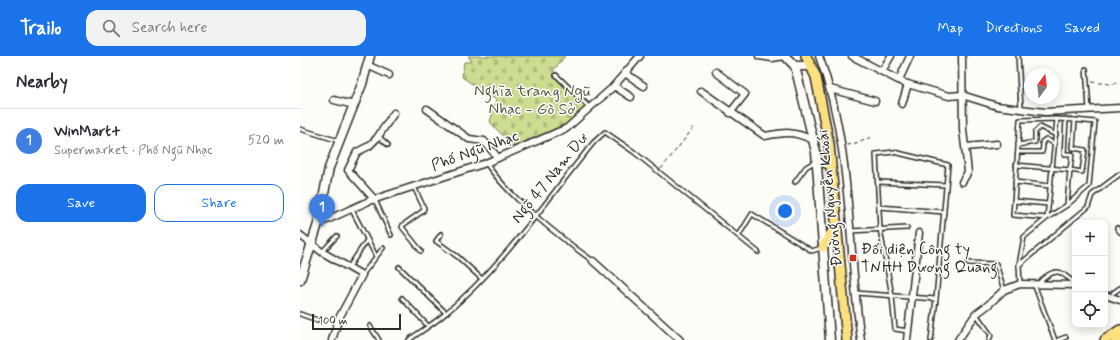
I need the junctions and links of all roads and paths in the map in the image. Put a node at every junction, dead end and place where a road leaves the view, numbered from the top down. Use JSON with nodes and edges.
{"nodes":[{"id":1,"x":370,"y":56,"type":"edge"},
{"id":2,"x":640,"y":56,"type":"edge"},
{"id":3,"x":759,"y":56,"type":"edge"},
{"id":4,"x":785,"y":56,"type":"edge"},
{"id":5,"x":806,"y":56,"type":"edge"},
{"id":6,"x":819,"y":56,"type":"edge"},
{"id":7,"x":852,"y":56,"type":"edge"},
{"id":8,"x":890,"y":56,"type":"edge"},
{"id":9,"x":910,"y":56,"type":"edge"},
{"id":10,"x":962,"y":56,"type":"edge"},
{"id":11,"x":1018,"y":56,"type":"edge"},
{"id":12,"x":367,"y":65,"type":"junction"},
{"id":13,"x":795,"y":66,"type":"junction"},
{"id":14,"x":809,"y":66,"type":"junction"},
{"id":15,"x":1086,"y":69,"type":"dead end"},
{"id":16,"x":882,"y":71,"type":"junction"},
{"id":17,"x":716,"y":72,"type":"dead end"},
{"id":18,"x":625,"y":73,"type":"junction"},
{"id":19,"x":389,"y":75,"type":"dead end"},
{"id":20,"x":556,"y":75,"type":"dead end"},
{"id":21,"x":899,"y":80,"type":"junction"},
{"id":22,"x":1087,"y":81,"type":"junction"},
{"id":23,"x":1120,"y":83,"type":"edge"},
{"id":24,"x":908,"y":84,"type":"junction"},
{"id":25,"x":614,"y":86,"type":"junction"},
{"id":26,"x":644,"y":86,"type":"dead end"},
{"id":27,"x":830,"y":89,"type":"junction"},
{"id":28,"x":701,"y":91,"type":"dead end"},
{"id":29,"x":962,"y":95,"type":"junction"},
{"id":30,"x":631,"y":98,"type":"dead end"},
{"id":31,"x":334,"y":100,"type":"dead end"},
{"id":32,"x":875,"y":101,"type":"dead end"},
{"id":33,"x":902,"y":104,"type":"dead end"},
{"id":34,"x":354,"y":106,"type":"junction"},
{"id":35,"x":590,"y":108,"type":"junction"},
{"id":36,"x":1120,"y":108,"type":"edge"},
{"id":37,"x":427,"y":109,"type":"dead end"},
{"id":38,"x":1021,"y":109,"type":"junction"},
{"id":39,"x":1089,"y":109,"type":"junction"},
{"id":40,"x":394,"y":113,"type":"dead end"},
{"id":41,"x":730,"y":113,"type":"junction"},
{"id":42,"x":1057,"y":119,"type":"junction"},
{"id":43,"x":1066,"y":119,"type":"junction"},
{"id":44,"x":1075,"y":120,"type":"junction"},
{"id":45,"x":695,"y":126,"type":"dead end"},
{"id":46,"x":300,"y":129,"type":"edge"},
{"id":47,"x":1056,"y":135,"type":"junction"},
{"id":48,"x":378,"y":136,"type":"junction"},
{"id":49,"x":871,"y":137,"type":"dead end"},
{"id":50,"x":813,"y":140,"type":"junction"},
{"id":51,"x":339,"y":141,"type":"junction"},
{"id":52,"x":388,"y":144,"type":"dead end"},
{"id":53,"x":998,"y":144,"type":"dead end"},
{"id":54,"x":1055,"y":144,"type":"junction"},
{"id":55,"x":1018,"y":145,"type":"junction"},
{"id":56,"x":842,"y":146,"type":"junction"},
{"id":57,"x":966,"y":147,"type":"junction"},
{"id":58,"x":1018,"y":152,"type":"junction"},
{"id":59,"x":498,"y":158,"type":"junction"},
{"id":60,"x":817,"y":161,"type":"junction"},
{"id":61,"x":486,"y":163,"type":"junction"},
{"id":62,"x":1016,"y":165,"type":"junction"},
{"id":63,"x":832,"y":167,"type":"junction"},
{"id":64,"x":1052,"y":168,"type":"junction"},
{"id":65,"x":1070,"y":170,"type":"junction"},
{"id":66,"x":658,"y":172,"type":"junction"},
{"id":67,"x":1120,"y":174,"type":"edge"},
{"id":68,"x":795,"y":182,"type":"dead end"},
{"id":69,"x":878,"y":182,"type":"junction"},
{"id":70,"x":962,"y":182,"type":"dead end"},
{"id":71,"x":1015,"y":182,"type":"junction"},
{"id":72,"x":946,"y":185,"type":"junction"},
{"id":73,"x":1050,"y":186,"type":"junction"},
{"id":74,"x":414,"y":187,"type":"junction"},
{"id":75,"x":375,"y":200,"type":"junction"},
{"id":76,"x":1014,"y":201,"type":"junction"},
{"id":77,"x":1048,"y":204,"type":"junction"},
{"id":78,"x":1067,"y":204,"type":"junction"},
{"id":79,"x":879,"y":207,"type":"junction"},
{"id":80,"x":352,"y":210,"type":"junction"},
{"id":81,"x":944,"y":212,"type":"junction"},
{"id":82,"x":536,"y":215,"type":"junction"},
{"id":83,"x":1047,"y":218,"type":"junction"},
{"id":84,"x":318,"y":224,"type":"junction"},
{"id":85,"x":837,"y":224,"type":"junction"},
{"id":86,"x":907,"y":228,"type":"dead end"},
{"id":87,"x":1117,"y":228,"type":"dead end"},
{"id":88,"x":880,"y":229,"type":"junction"},
{"id":89,"x":850,"y":231,"type":"junction"},
{"id":90,"x":1120,"y":232,"type":"edge"},
{"id":91,"x":919,"y":233,"type":"dead end"},
{"id":92,"x":441,"y":234,"type":"dead end"},
{"id":93,"x":300,"y":235,"type":"edge"},
{"id":94,"x":392,"y":235,"type":"dead end"},
{"id":95,"x":739,"y":235,"type":"junction"},
{"id":96,"x":337,"y":236,"type":"dead end"},
{"id":97,"x":367,"y":240,"type":"junction"},
{"id":98,"x":312,"y":244,"type":"junction"},
{"id":99,"x":823,"y":247,"type":"junction"},
{"id":100,"x":383,"y":248,"type":"dead end"},
{"id":101,"x":421,"y":251,"type":"dead end"},
{"id":102,"x":322,"y":252,"type":"junction"},
{"id":103,"x":758,"y":252,"type":"dead end"},
{"id":104,"x":376,"y":256,"type":"junction"},
{"id":105,"x":593,"y":261,"type":"joint"},
{"id":106,"x":968,"y":264,"type":"dead end"},
{"id":107,"x":303,"y":265,"type":"edge"},
{"id":108,"x":1019,"y":265,"type":"junction"},
{"id":109,"x":349,"y":267,"type":"junction"},
{"id":110,"x":399,"y":267,"type":"dead end"},
{"id":111,"x":362,"y":276,"type":"junction"},
{"id":112,"x":482,"y":278,"type":"junction"},
{"id":113,"x":300,"y":280,"type":"edge"},
{"id":114,"x":1072,"y":282,"type":"edge"},
{"id":115,"x":1020,"y":284,"type":"junction"},
{"id":116,"x":1036,"y":284,"type":"junction"},
{"id":117,"x":1072,"y":284,"type":"edge"},
{"id":118,"x":1120,"y":288,"type":"edge"},
{"id":119,"x":1004,"y":290,"type":"junction"},
{"id":120,"x":854,"y":293,"type":"junction"},
{"id":121,"x":1113,"y":293,"type":"dead end"},
{"id":122,"x":892,"y":296,"type":"junction"},
{"id":123,"x":1108,"y":296,"type":"edge"},
{"id":124,"x":912,"y":297,"type":"junction"},
{"id":125,"x":402,"y":298,"type":"dead end"},
{"id":126,"x":936,"y":298,"type":"junction"},
{"id":127,"x":1120,"y":300,"type":"edge"},
{"id":128,"x":300,"y":314,"type":"edge"},
{"id":129,"x":446,"y":314,"type":"junction"},
{"id":130,"x":976,"y":314,"type":"junction"},
{"id":131,"x":317,"y":320,"type":"dead end"},
{"id":132,"x":370,"y":326,"type":"dead end"},
{"id":133,"x":428,"y":326,"type":"junction"},
{"id":134,"x":1120,"y":330,"type":"edge"},
{"id":135,"x":908,"y":331,"type":"junction"},
{"id":136,"x":1066,"y":337,"type":"dead end"},
{"id":137,"x":1120,"y":337,"type":"edge"},
{"id":138,"x":332,"y":340,"type":"edge"},
{"id":139,"x":379,"y":340,"type":"edge"},
{"id":140,"x":409,"y":340,"type":"edge"},
{"id":141,"x":680,"y":340,"type":"edge"},
{"id":142,"x":830,"y":340,"type":"edge"},
{"id":143,"x":847,"y":340,"type":"edge"},
{"id":144,"x":861,"y":340,"type":"edge"},
{"id":145,"x":907,"y":340,"type":"edge"},
{"id":146,"x":931,"y":340,"type":"edge"},
{"id":147,"x":958,"y":340,"type":"edge"},
{"id":148,"x":989,"y":340,"type":"edge"},
{"id":149,"x":1054,"y":340,"type":"edge"},
{"id":150,"x":1058,"y":340,"type":"edge"},
{"id":151,"x":1106,"y":340,"type":"edge"},
{"id":152,"x":1116,"y":340,"type":"edge"}],
"edges":[{"from":1,"to":12,"type":"street"},
{"from":2,"to":18,"type":"street","name":"Phố Ngũ Nhạc"},
{"from":3,"to":4,"type":"street"},
{"from":4,"to":13,"type":"street"},
{"from":5,"to":14,"type":"main road","name":"Đường Nguyễn Khoái"},
{"from":6,"to":27,"type":"street","name":"Đường Nguyễn Khoái"},
{"from":7,"to":16,"type":"street"},
{"from":8,"to":16,"type":"street"},
{"from":9,"to":21,"type":"street"},
{"from":10,"to":29,"type":"street"},
{"from":11,"to":38,"type":"lane"},
{"from":12,"to":19,"type":"street"},
{"from":12,"to":34,"type":"street"},
{"from":13,"to":14,"type":"street"},
{"from":13,"to":50,"type":"street","name":"Đường Nguyễn Khoái"},
{"from":14,"to":63,"type":"main road","name":"Đường Nguyễn Khoái"},
{"from":15,"to":22,"type":"lane"},
{"from":16,"to":21,"type":"street"},
{"from":17,"to":41,"type":"street"},
{"from":18,"to":25,"type":"street","name":"Phố Ngũ Nhạc"},
{"from":18,"to":26,"type":"street"},
{"from":20,"to":35,"type":"lane"},
{"from":21,"to":24,"type":"street"},
{"from":22,"to":23,"type":"path"},
{"from":22,"to":39,"type":"lane"},
{"from":24,"to":29,"type":"street"},
{"from":24,"to":33,"type":"street"},
{"from":25,"to":30,"type":"street"},
{"from":25,"to":35,"type":"street","name":"Phố Ngũ Nhạc"},
{"from":27,"to":32,"type":"street"},
{"from":27,"to":56,"type":"street","name":"Đường Nguyễn Khoái"},
{"from":28,"to":41,"type":"street"},
{"from":29,"to":38,"type":"street"},
{"from":29,"to":57,"type":"street"},
{"from":31,"to":34,"type":"street"},
{"from":34,"to":51,"type":"street"},
{"from":35,"to":59,"type":"street","name":"Phố Ngũ Nhạc"},
{"from":36,"to":39,"type":"street"},
{"from":37,"to":59,"type":"street"},
{"from":38,"to":39,"type":"street"},
{"from":40,"to":48,"type":"street"},
{"from":41,"to":50,"type":"street"},
{"from":42,"to":43,"type":"lane"},
{"from":42,"to":47,"type":"lane"},
{"from":42,"to":55,"type":"lane"},
{"from":43,"to":44,"type":"lane"},
{"from":43,"to":65,"type":"lane"},
{"from":44,"to":65,"type":"lane"},
{"from":44,"to":78,"type":"lane"},
{"from":45,"to":66,"type":"path"},
{"from":46,"to":51,"type":"lane"},
{"from":47,"to":54,"type":"lane"},
{"from":47,"to":55,"type":"lane"},
{"from":48,"to":52,"type":"lane"},
{"from":48,"to":75,"type":"street"},
{"from":49,"to":56,"type":"path"},
{"from":50,"to":60,"type":"street","name":"Đường Nguyễn Khoái"},
{"from":51,"to":84,"type":"street"},
{"from":53,"to":57,"type":"street"},
{"from":54,"to":58,"type":"lane"},
{"from":54,"to":64,"type":"lane"},
{"from":55,"to":58,"type":"lane"},
{"from":56,"to":89,"type":"street","name":"Đường Nguyễn Khoái"},
{"from":57,"to":70,"type":"street"},
{"from":58,"to":62,"type":"lane"},
{"from":59,"to":61,"type":"street","name":"Phố Ngũ Nhạc"},
{"from":60,"to":63,"type":"street"},
{"from":60,"to":68,"type":"lane"},
{"from":60,"to":99,"type":"street","name":"Đường Nguyễn Khoái"},
{"from":61,"to":74,"type":"street","name":"Phố Ngũ Nhạc"},
{"from":61,"to":82,"type":"lane"},
{"from":62,"to":64,"type":"lane"},
{"from":62,"to":71,"type":"lane"},
{"from":63,"to":85,"type":"main road","name":"Đường Nguyễn Khoái"},
{"from":64,"to":65,"type":"lane"},
{"from":64,"to":73,"type":"lane"},
{"from":65,"to":78,"type":"lane"},
{"from":66,"to":82,"type":"lane","name":"Ngõ 47 Nam Dư"},
{"from":66,"to":95,"type":"lane","name":"Ngõ 47 Nam Dư"},
{"from":67,"to":108,"type":"lane"},
{"from":69,"to":72,"type":"lane"},
{"from":69,"to":72,"type":"lane"},
{"from":69,"to":79,"type":"lane"},
{"from":71,"to":73,"type":"lane"},
{"from":71,"to":76,"type":"lane"},
{"from":72,"to":81,"type":"lane"},
{"from":73,"to":77,"type":"lane"},
{"from":74,"to":75,"type":"street","name":"Phố Ngũ Nhạc"},
{"from":74,"to":101,"type":"lane"},
{"from":75,"to":80,"type":"street","name":"Phố Ngũ Nhạc"},
{"from":75,"to":94,"type":"lane"},
{"from":76,"to":77,"type":"lane"},
{"from":76,"to":83,"type":"lane"},
{"from":77,"to":83,"type":"lane"},
{"from":78,"to":83,"type":"lane"},
{"from":79,"to":81,"type":"lane"},
{"from":79,"to":88,"type":"lane"},
{"from":80,"to":84,"type":"street","name":"Phố Ngũ Nhạc"},
{"from":80,"to":97,"type":"lane"},
{"from":81,"to":126,"type":"lane"},
{"from":82,"to":105,"type":"lane"},
{"from":82,"to":112,"type":"lane","name":"Ngõ 47 Nam Dư"},
{"from":83,"to":108,"type":"lane"},
{"from":84,"to":98,"type":"street"},
{"from":85,"to":99,"type":"main road"},
{"from":85,"to":143,"type":"main road","name":"Đường Nguyễn Khoái"},
{"from":86,"to":88,"type":"lane"},
{"from":87,"to":90,"type":"lane"},
{"from":88,"to":89,"type":"lane"},
{"from":88,"to":122,"type":"lane"},
{"from":89,"to":120,"type":"street","name":"Đường Nguyễn Khoái"},
{"from":91,"to":124,"type":"street"},
{"from":92,"to":112,"type":"lane"},
{"from":93,"to":98,"type":"street"},
{"from":95,"to":99,"type":"lane"},
{"from":95,"to":103,"type":"lane","name":"Ngõ 47 Nam Dư"},
{"from":96,"to":102,"type":"lane"},
{"from":97,"to":104,"type":"lane"},
{"from":97,"to":109,"type":"lane"},
{"from":98,"to":102,"type":"street"},
{"from":98,"to":107,"type":"street"},
{"from":99,"to":142,"type":"street","name":"Đường Nguyễn Khoái"},
{"from":100,"to":104,"type":"lane"},
{"from":102,"to":109,"type":"street"},
{"from":104,"to":111,"type":"lane"},
{"from":105,"to":141,"type":"street"},
{"from":106,"to":119,"type":"lane"},
{"from":107,"to":113,"type":"street"},
{"from":108,"to":115,"type":"lane"},
{"from":109,"to":111,"type":"street"},
{"from":110,"to":129,"type":"lane"},
{"from":111,"to":138,"type":"street"},
{"from":112,"to":129,"type":"lane","name":"Ngõ 47 Nam Dư"},
{"from":114,"to":116,"type":"lane"},
{"from":115,"to":116,"type":"street"},
{"from":115,"to":119,"type":"street"},
{"from":116,"to":117,"type":"street"},
{"from":116,"to":149,"type":"lane"},
{"from":118,"to":121,"type":"lane"},
{"from":119,"to":130,"type":"street"},
{"from":120,"to":122,"type":"lane"},
{"from":120,"to":144,"type":"street","name":"Đường Nguyễn Khoái"},
{"from":122,"to":124,"type":"lane"},
{"from":122,"to":135,"type":"lane"},
{"from":123,"to":127,"type":"street"},
{"from":124,"to":126,"type":"lane"},
{"from":124,"to":135,"type":"street"},
{"from":125,"to":133,"type":"lane"},
{"from":126,"to":146,"type":"lane"},
{"from":128,"to":131,"type":"lane"},
{"from":129,"to":133,"type":"lane","name":"Ngõ 47 Nam Dư"},
{"from":130,"to":147,"type":"street"},
{"from":130,"to":148,"type":"lane"},
{"from":132,"to":139,"type":"lane"},
{"from":133,"to":140,"type":"lane","name":"Ngõ 47 Nam Dư"},
{"from":134,"to":151,"type":"main road"},
{"from":135,"to":145,"type":"street"},
{"from":136,"to":150,"type":"lane"},
{"from":137,"to":152,"type":"highway"}]}
